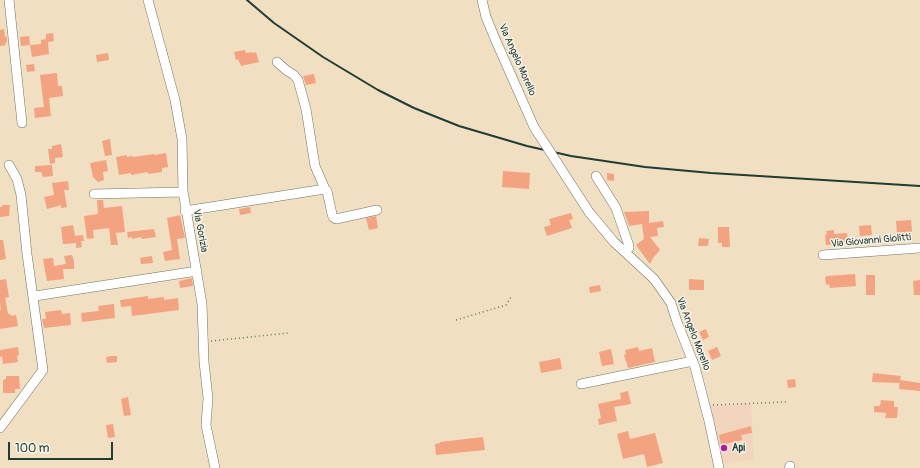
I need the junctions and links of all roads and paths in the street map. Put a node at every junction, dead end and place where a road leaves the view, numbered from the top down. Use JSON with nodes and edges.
{"nodes":[{"id":1,"x":9,"y":0,"type":"edge"},
{"id":2,"x":148,"y":0,"type":"edge"},
{"id":3,"x":482,"y":0,"type":"edge"},
{"id":4,"x":277,"y":62,"type":"dead end"},
{"id":5,"x":22,"y":123,"type":"dead end"},
{"id":6,"x":9,"y":165,"type":"dead end"},
{"id":7,"x":596,"y":176,"type":"dead end"},
{"id":8,"x":325,"y":189,"type":"junction"},
{"id":9,"x":183,"y":192,"type":"junction"},
{"id":10,"x":94,"y":194,"type":"dead end"},
{"id":11,"x":378,"y":210,"type":"dead end"},
{"id":12,"x":185,"y":211,"type":"junction"},
{"id":13,"x":920,"y":248,"type":"edge"},
{"id":14,"x":624,"y":251,"type":"junction"},
{"id":15,"x":823,"y":255,"type":"dead end"},
{"id":16,"x":197,"y":271,"type":"junction"},
{"id":17,"x":35,"y":296,"type":"dead end"},
{"id":18,"x":511,"y":297,"type":"dead end"},
{"id":19,"x":456,"y":320,"type":"dead end"},
{"id":20,"x":289,"y":333,"type":"dead end"},
{"id":21,"x":203,"y":342,"type":"junction"},
{"id":22,"x":693,"y":361,"type":"junction"},
{"id":23,"x":581,"y":384,"type":"dead end"},
{"id":24,"x":786,"y":402,"type":"dead end"},
{"id":25,"x":705,"y":405,"type":"junction"},
{"id":26,"x":0,"y":428,"type":"edge"},
{"id":27,"x":216,"y":468,"type":"edge"},
{"id":28,"x":720,"y":468,"type":"edge"}],
"edges":[{"from":1,"to":5,"type":"street"},
{"from":2,"to":9,"type":"street","name":"Via Gorizia"},
{"from":3,"to":14,"type":"street","name":"Via Angelo Morello","bridge":true},
{"from":4,"to":8,"type":"street"},
{"from":6,"to":26,"type":"street"},
{"from":7,"to":14,"type":"street"},
{"from":8,"to":11,"type":"street"},
{"from":8,"to":12,"type":"street"},
{"from":9,"to":10,"type":"street"},
{"from":9,"to":12,"type":"street","name":"Via Gorizia"},
{"from":12,"to":16,"type":"street","name":"Via Gorizia"},
{"from":13,"to":15,"type":"street","name":"Via Giovanni Giolitti"},
{"from":14,"to":22,"type":"street","name":"Via Angelo Morello"},
{"from":16,"to":17,"type":"street"},
{"from":16,"to":21,"type":"street","name":"Via Gorizia"},
{"from":18,"to":19,"type":"path"},
{"from":20,"to":21,"type":"path"},
{"from":21,"to":27,"type":"street","name":"Via Gorizia"},
{"from":22,"to":23,"type":"street"},
{"from":22,"to":25,"type":"street","name":"Via Angelo Morello"},
{"from":24,"to":25,"type":"path"},
{"from":25,"to":28,"type":"street","name":"Via Angelo Morello"}]}
